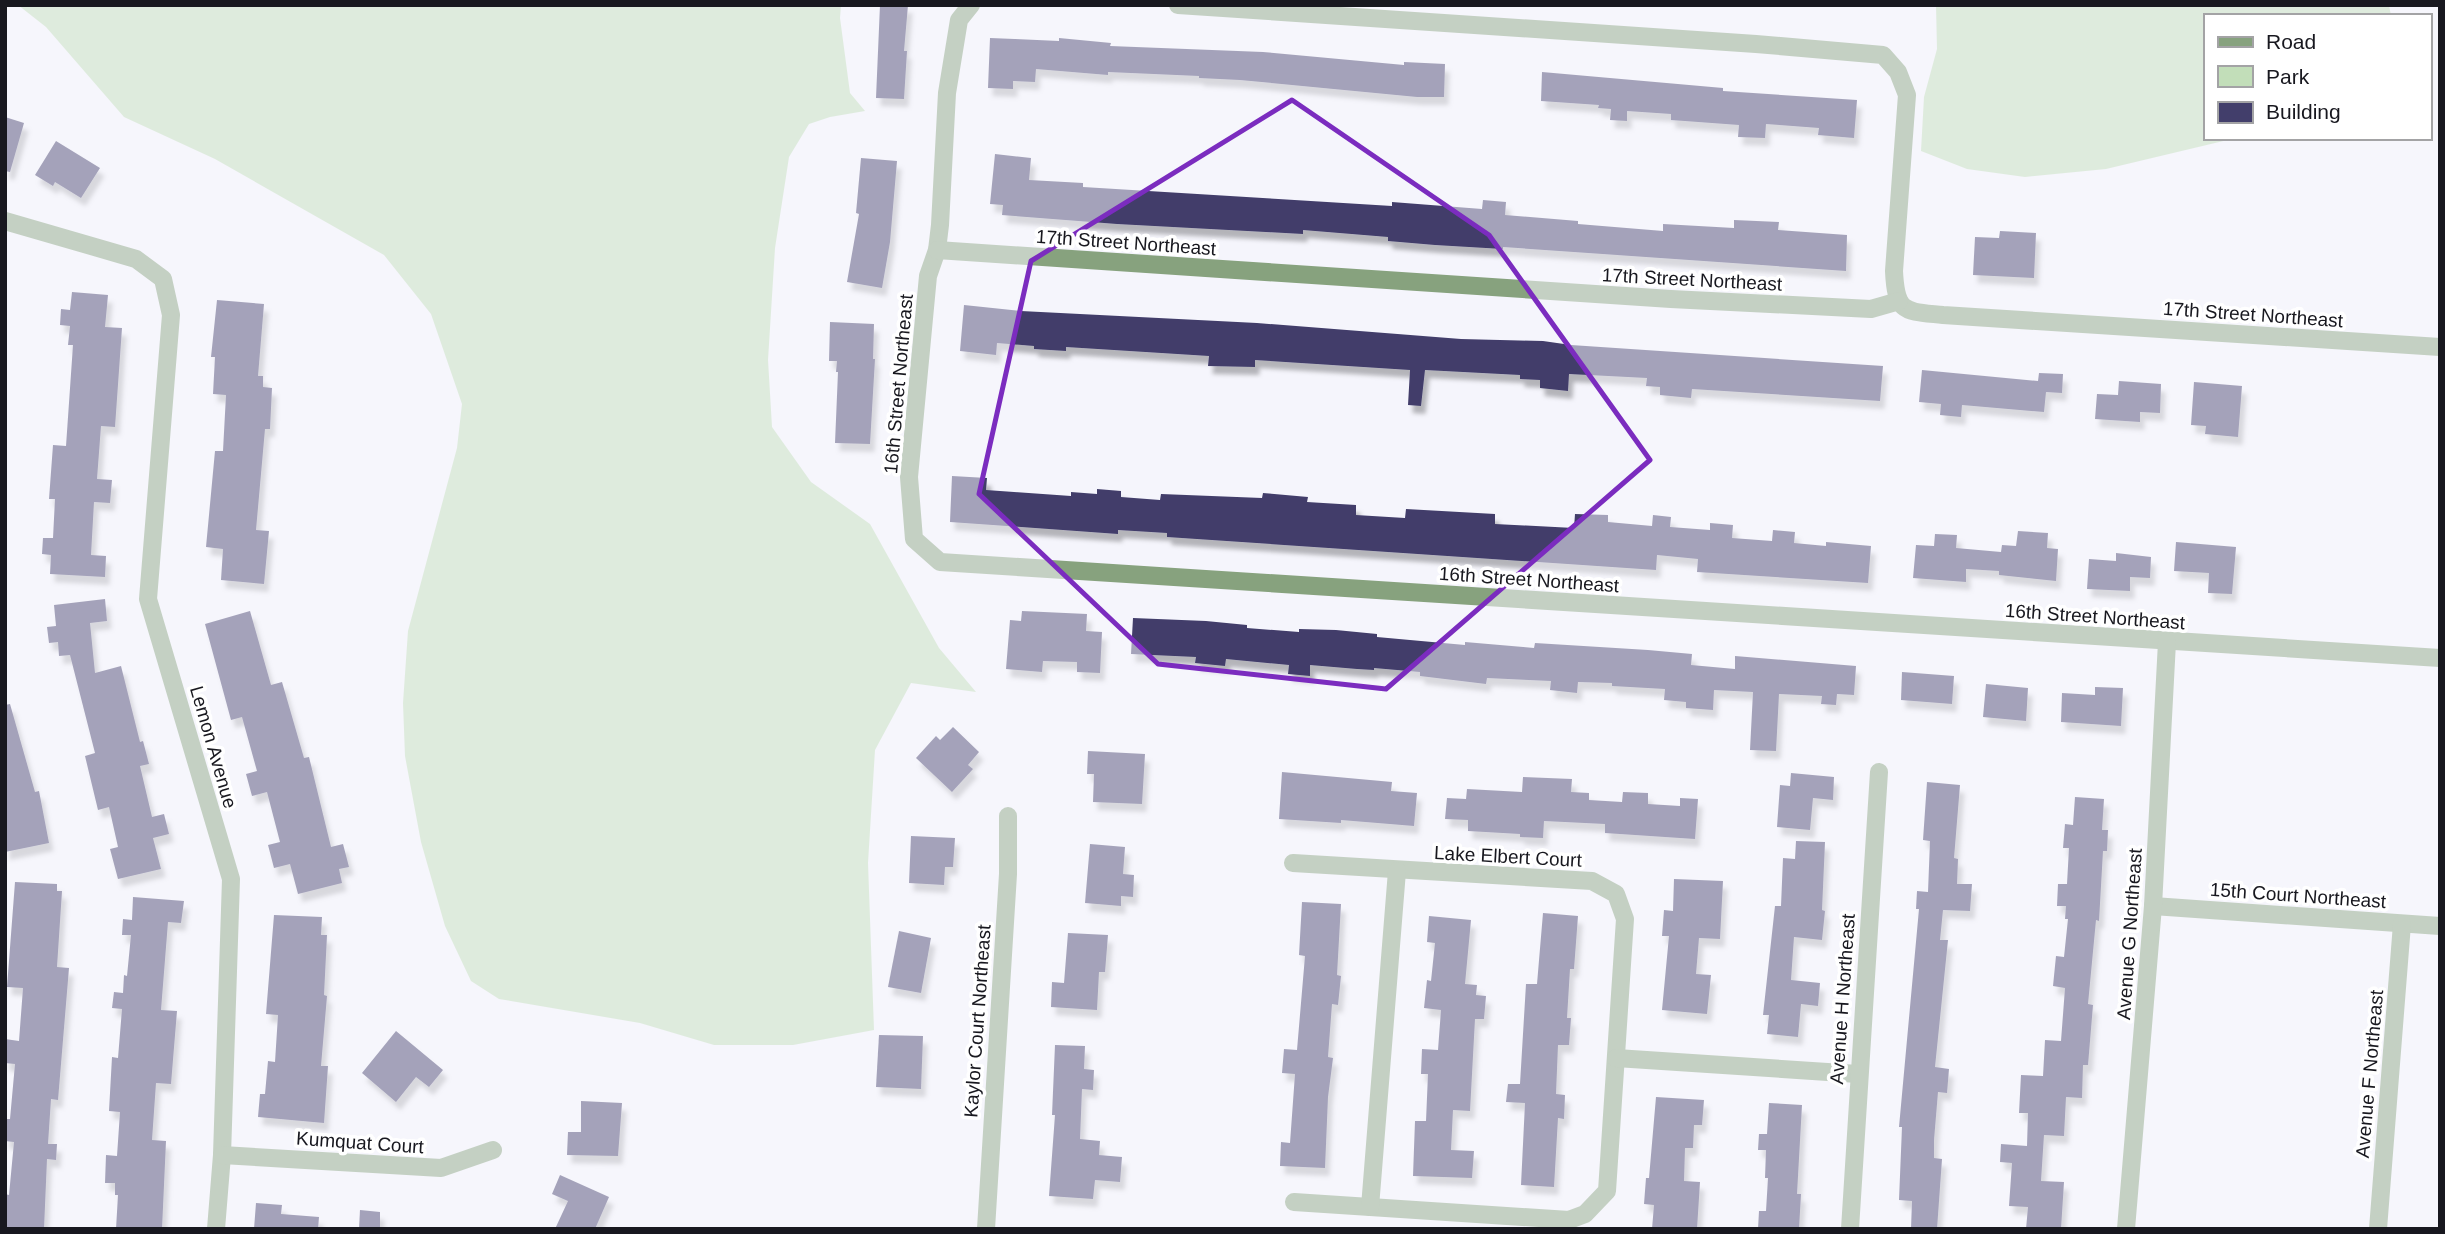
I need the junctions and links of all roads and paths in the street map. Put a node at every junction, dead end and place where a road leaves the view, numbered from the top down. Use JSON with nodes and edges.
{"nodes":[{"id":1,"x":971,"y":5,"type":"edge"},
{"id":2,"x":1178,"y":5,"type":"edge"},
{"id":3,"x":5,"y":221,"type":"edge"},
{"id":4,"x":937,"y":250,"type":"junction"},
{"id":5,"x":1899,"y":301,"type":"junction"},
{"id":6,"x":2440,"y":346,"type":"edge"},
{"id":7,"x":2167,"y":642,"type":"junction"},
{"id":8,"x":2440,"y":658,"type":"edge"},
{"id":9,"x":1879,"y":772,"type":"dead end"},
{"id":10,"x":1008,"y":816,"type":"dead end"},
{"id":11,"x":1293,"y":863,"type":"dead end"},
{"id":12,"x":1397,"y":871,"type":"junction"},
{"id":13,"x":2153,"y":906,"type":"junction"},
{"id":14,"x":2402,"y":924,"type":"junction"},
{"id":15,"x":2440,"y":926,"type":"edge"},
{"id":16,"x":1616,"y":1058,"type":"junction"},
{"id":17,"x":1858,"y":1074,"type":"junction"},
{"id":18,"x":493,"y":1150,"type":"dead end"},
{"id":19,"x":222,"y":1155,"type":"junction"},
{"id":20,"x":1294,"y":1202,"type":"dead end"},
{"id":21,"x":1370,"y":1207,"type":"junction"},
{"id":22,"x":216,"y":1229,"type":"edge"},
{"id":23,"x":986,"y":1229,"type":"edge"},
{"id":24,"x":1850,"y":1229,"type":"edge"},
{"id":25,"x":2126,"y":1229,"type":"edge"},
{"id":26,"x":2378,"y":1229,"type":"edge"}],
"edges":[{"from":1,"to":4,"type":"street","name":"16th Street Northeast"},
{"from":2,"to":5,"type":"street"},
{"from":3,"to":19,"type":"street","name":"Lemon Avenue"},
{"from":4,"to":5,"type":"street","name":"17th Street Northeast"},
{"from":4,"to":7,"type":"street","name":"16th Street Northeast"},
{"from":5,"to":6,"type":"street","name":"17th Street Northeast"},
{"from":7,"to":8,"type":"street","name":"16th Street Northeast"},
{"from":7,"to":13,"type":"street","name":"Avenue G Northeast"},
{"from":9,"to":17,"type":"street","name":"Avenue H Northeast"},
{"from":10,"to":23,"type":"street","name":"Kaylor Court Northeast"},
{"from":11,"to":12,"type":"street","name":"Lake Elbert Court"},
{"from":12,"to":16,"type":"street","name":"Lake Elbert Court"},
{"from":12,"to":21,"type":"street"},
{"from":13,"to":14,"type":"street","name":"15th Court Northeast"},
{"from":13,"to":25,"type":"street","name":"Avenue G Northeast"},
{"from":14,"to":15,"type":"street","name":"15th Court Northeast"},
{"from":14,"to":26,"type":"street","name":"Avenue F Northeast"},
{"from":16,"to":17,"type":"street"},
{"from":16,"to":21,"type":"street","name":"Lake Elbert Court"},
{"from":17,"to":24,"type":"street","name":"Avenue H Northeast"},
{"from":18,"to":19,"type":"street","name":"Kumquat Court"},
{"from":19,"to":22,"type":"street","name":"Lemon Avenue"},
{"from":20,"to":21,"type":"street","name":"Lake Elbert Court"}]}
